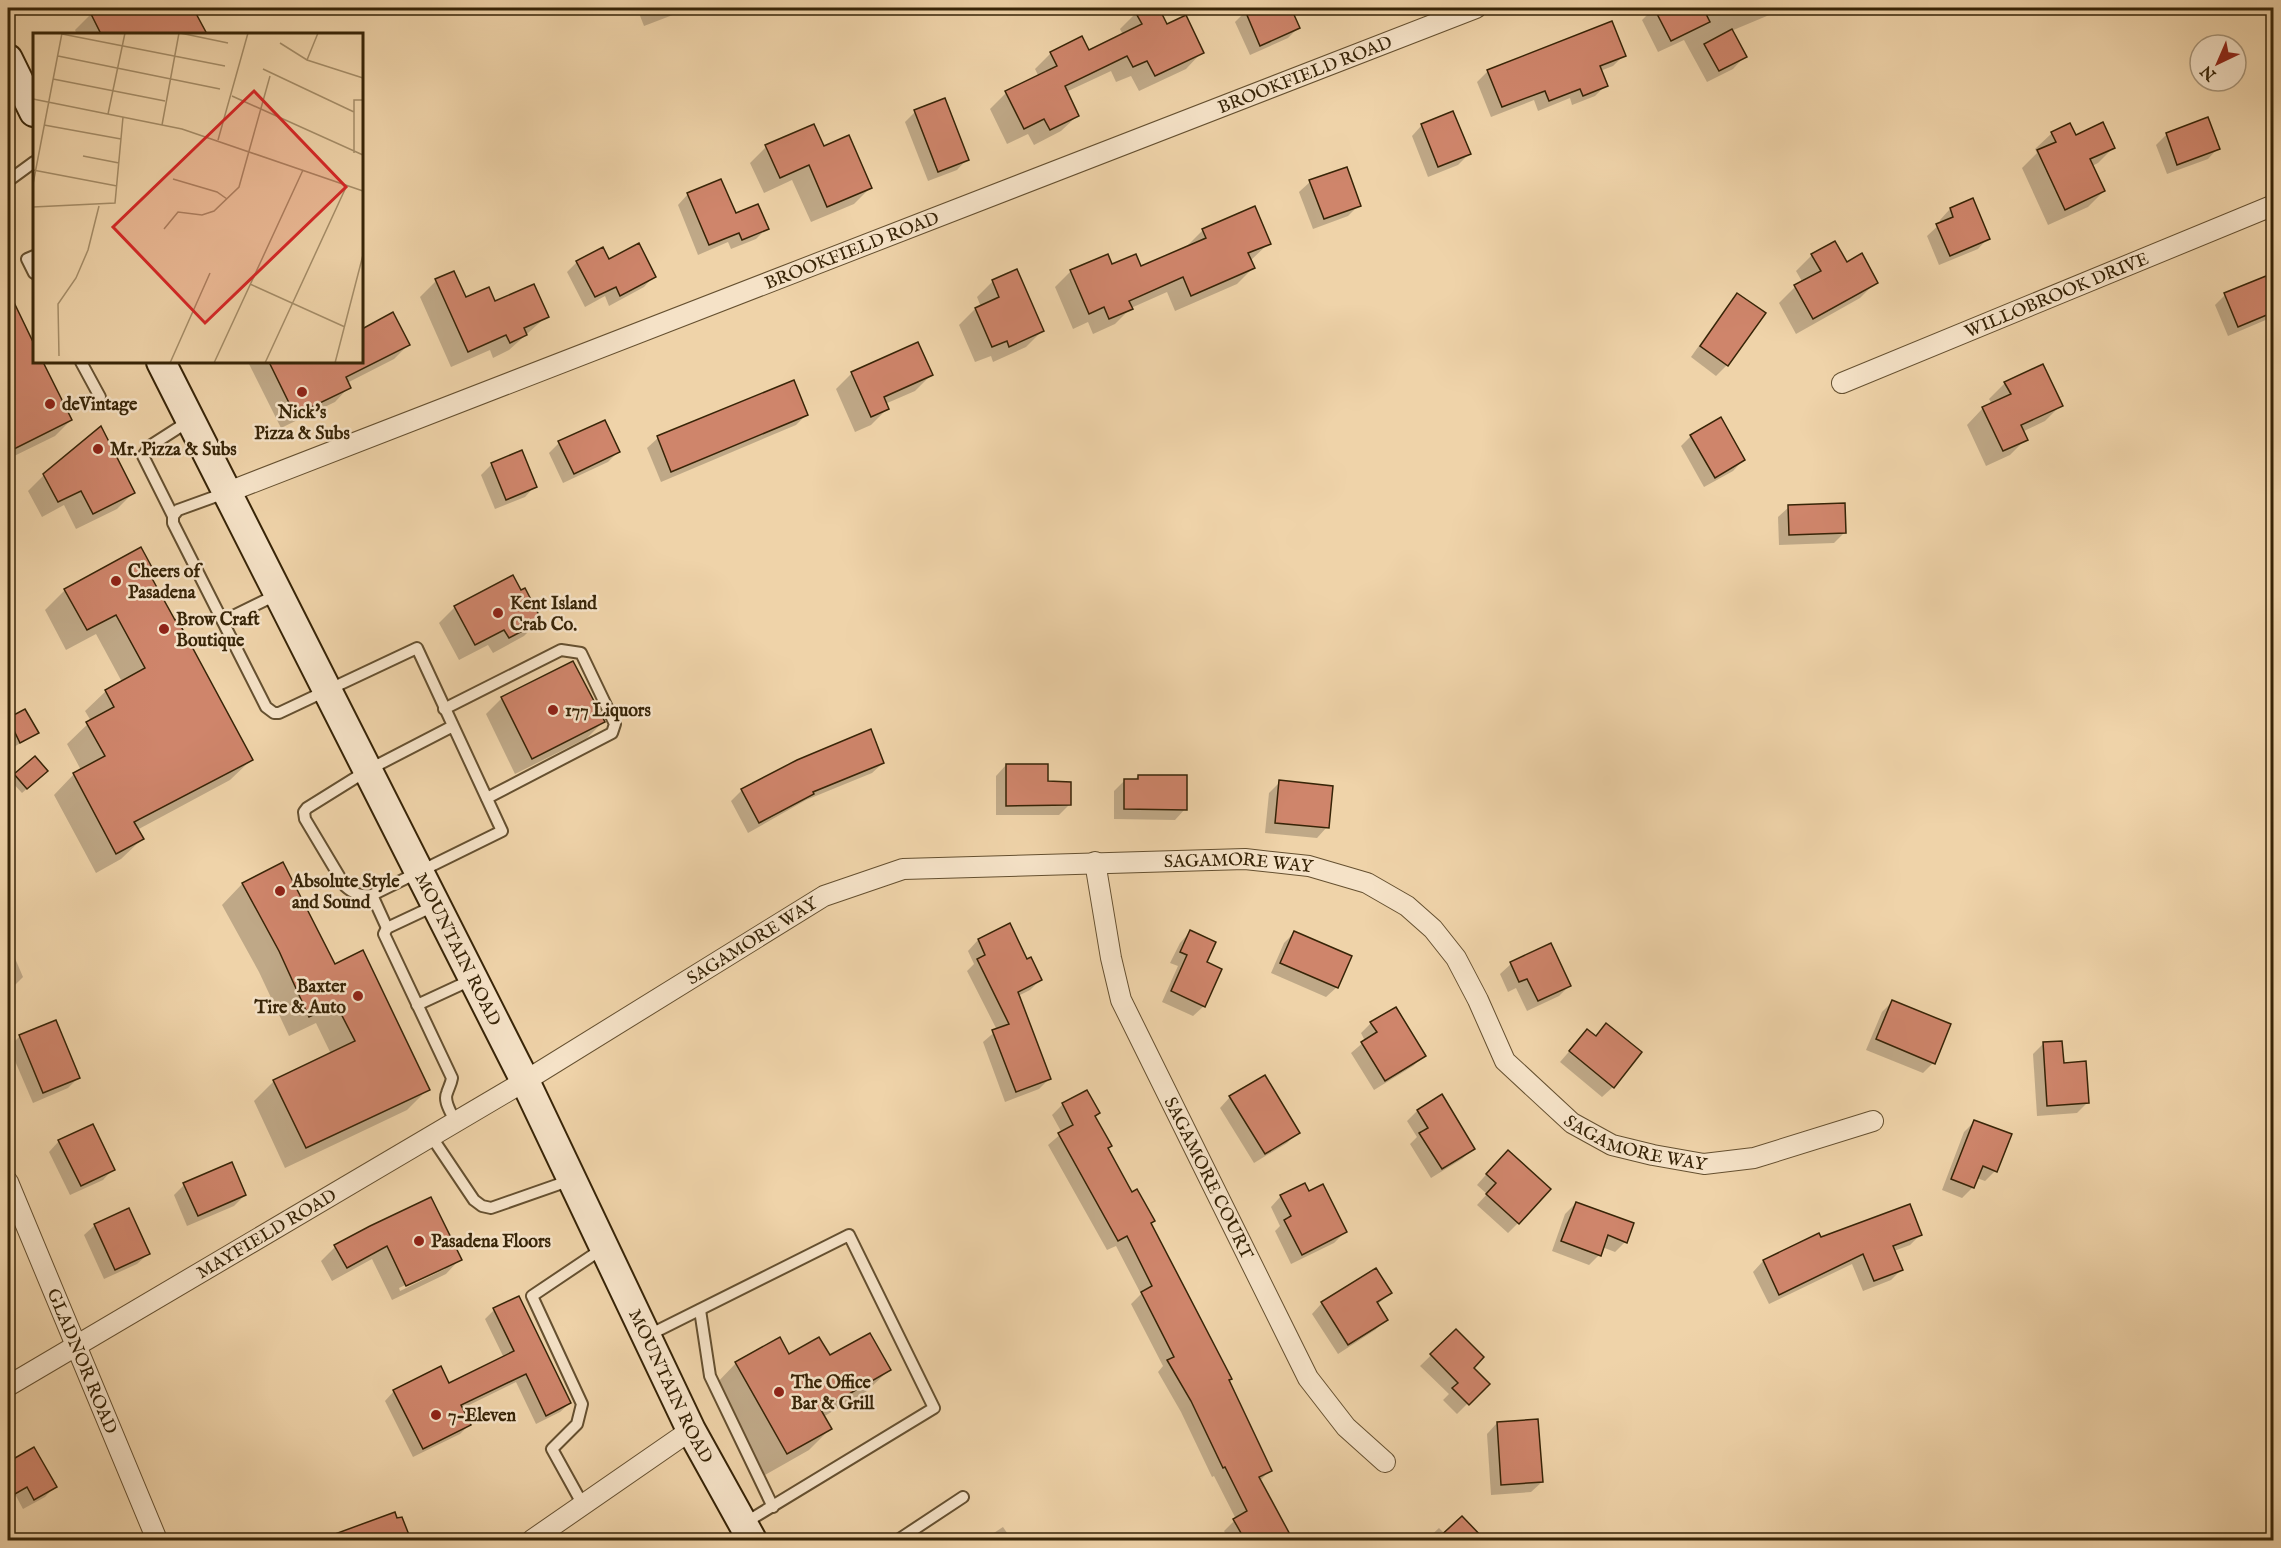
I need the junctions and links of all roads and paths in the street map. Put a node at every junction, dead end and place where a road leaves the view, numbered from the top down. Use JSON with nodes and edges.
{"nodes":[{"id":1,"x":1476,"y":8,"type":"edge"},
{"id":2,"x":8,"y":59,"type":"edge"},
{"id":3,"x":33,"y":110,"type":"edge"},
{"id":4,"x":33,"y":163,"type":"edge"},
{"id":5,"x":8,"y":181,"type":"edge"},
{"id":6,"x":2274,"y":206,"type":"edge"},
{"id":7,"x":33,"y":256,"type":"edge"},
{"id":8,"x":33,"y":271,"type":"edge"},
{"id":9,"x":82,"y":363,"type":"edge"},
{"id":10,"x":162,"y":363,"type":"edge"},
{"id":11,"x":1842,"y":383,"type":"dead end"},
{"id":12,"x":100,"y":397,"type":"dead end"},
{"id":13,"x":191,"y":420,"type":"junction"},
{"id":14,"x":228,"y":492,"type":"junction"},
{"id":15,"x":173,"y":516,"type":"junction"},
{"id":16,"x":280,"y":594,"type":"junction"},
{"id":17,"x":223,"y":621,"type":"junction"},
{"id":18,"x":328,"y":691,"type":"junction"},
{"id":19,"x":444,"y":709,"type":"junction"},
{"id":20,"x":453,"y":726,"type":"junction"},
{"id":21,"x":368,"y":770,"type":"junction"},
{"id":22,"x":487,"y":798,"type":"junction"},
{"id":23,"x":1095,"y":862,"type":"junction"},
{"id":24,"x":420,"y":872,"type":"junction"},
{"id":25,"x":372,"y":895,"type":"junction"},
{"id":26,"x":436,"y":905,"type":"junction"},
{"id":27,"x":387,"y":928,"type":"junction"},
{"id":28,"x":474,"y":979,"type":"junction"},
{"id":29,"x":417,"y":1005,"type":"junction"},
{"id":30,"x":525,"y":1081,"type":"junction"},
{"id":31,"x":1873,"y":1120,"type":"dead end"},
{"id":32,"x":455,"y":1122,"type":"junction"},
{"id":33,"x":431,"y":1136,"type":"junction"},
{"id":34,"x":572,"y":1180,"type":"junction"},
{"id":35,"x":8,"y":1182,"type":"edge"},
{"id":36,"x":604,"y":1248,"type":"junction"},
{"id":37,"x":700,"y":1310,"type":"junction"},
{"id":38,"x":646,"y":1337,"type":"junction"},
{"id":39,"x":76,"y":1345,"type":"junction"},
{"id":40,"x":8,"y":1386,"type":"edge"},
{"id":41,"x":691,"y":1430,"type":"junction"},
{"id":42,"x":1385,"y":1462,"type":"dead end"},
{"id":43,"x":963,"y":1497,"type":"dead end"},
{"id":44,"x":583,"y":1505,"type":"junction"},
{"id":45,"x":773,"y":1507,"type":"junction"},
{"id":46,"x":748,"y":1533,"type":"edge"},
{"id":47,"x":157,"y":1540,"type":"edge"},
{"id":48,"x":532,"y":1540,"type":"edge"},
{"id":49,"x":898,"y":1540,"type":"edge"}],
"edges":[{"from":1,"to":14,"type":"street","name":"BROOKFIELD ROAD"},
{"from":2,"to":3,"type":"main road"},
{"from":4,"to":5,"type":"lane"},
{"from":6,"to":11,"type":"street","name":"WILLOBROOK DRIVE"},
{"from":7,"to":8,"type":"lane"},
{"from":9,"to":12,"type":"lane"},
{"from":10,"to":13,"type":"main road","name":"MOUNTAIN ROAD"},
{"from":13,"to":14,"type":"main road","name":"MOUNTAIN ROAD"},
{"from":13,"to":15,"type":"lane"},
{"from":14,"to":15,"type":"lane"},
{"from":14,"to":16,"type":"main road","name":"MOUNTAIN ROAD"},
{"from":15,"to":17,"type":"lane"},
{"from":16,"to":17,"type":"lane"},
{"from":16,"to":18,"type":"main road","name":"MOUNTAIN ROAD"},
{"from":17,"to":18,"type":"lane"},
{"from":18,"to":19,"type":"lane"},
{"from":18,"to":21,"type":"main road","name":"MOUNTAIN ROAD"},
{"from":19,"to":20,"type":"lane"},
{"from":19,"to":22,"type":"lane"},
{"from":20,"to":21,"type":"lane"},
{"from":20,"to":22,"type":"lane"},
{"from":21,"to":24,"type":"main road","name":"MOUNTAIN ROAD"},
{"from":21,"to":25,"type":"lane"},
{"from":22,"to":24,"type":"lane"},
{"from":23,"to":30,"type":"street","name":"SAGAMORE WAY"},
{"from":23,"to":31,"type":"street","name":"SAGAMORE WAY"},
{"from":23,"to":42,"type":"street","name":"SAGAMORE COURT"},
{"from":24,"to":25,"type":"lane"},
{"from":24,"to":26,"type":"main road","name":"MOUNTAIN ROAD"},
{"from":25,"to":27,"type":"lane"},
{"from":26,"to":27,"type":"lane"},
{"from":26,"to":28,"type":"main road","name":"MOUNTAIN ROAD"},
{"from":27,"to":29,"type":"lane"},
{"from":28,"to":29,"type":"lane"},
{"from":28,"to":30,"type":"main road","name":"MOUNTAIN ROAD"},
{"from":29,"to":32,"type":"lane"},
{"from":30,"to":32,"type":"street","name":"MAYFIELD ROAD"},
{"from":30,"to":34,"type":"main road","name":"MOUNTAIN ROAD"},
{"from":32,"to":33,"type":"street","name":"MAYFIELD ROAD"},
{"from":33,"to":34,"type":"lane"},
{"from":33,"to":39,"type":"street","name":"MAYFIELD ROAD"},
{"from":34,"to":36,"type":"main road","name":"MOUNTAIN ROAD"},
{"from":35,"to":39,"type":"street","name":"GLADNOR ROAD"},
{"from":36,"to":38,"type":"main road","name":"MOUNTAIN ROAD"},
{"from":36,"to":44,"type":"lane"},
{"from":37,"to":38,"type":"lane"},
{"from":37,"to":45,"type":"lane"},
{"from":37,"to":45,"type":"lane"},
{"from":38,"to":41,"type":"main road","name":"MOUNTAIN ROAD"},
{"from":39,"to":40,"type":"street","name":"MAYFIELD ROAD"},
{"from":39,"to":47,"type":"street","name":"GLADNOR ROAD"},
{"from":41,"to":44,"type":"street"},
{"from":41,"to":46,"type":"main road","name":"MOUNTAIN ROAD"},
{"from":43,"to":49,"type":"lane"},
{"from":44,"to":48,"type":"street"},
{"from":45,"to":46,"type":"lane"}]}
